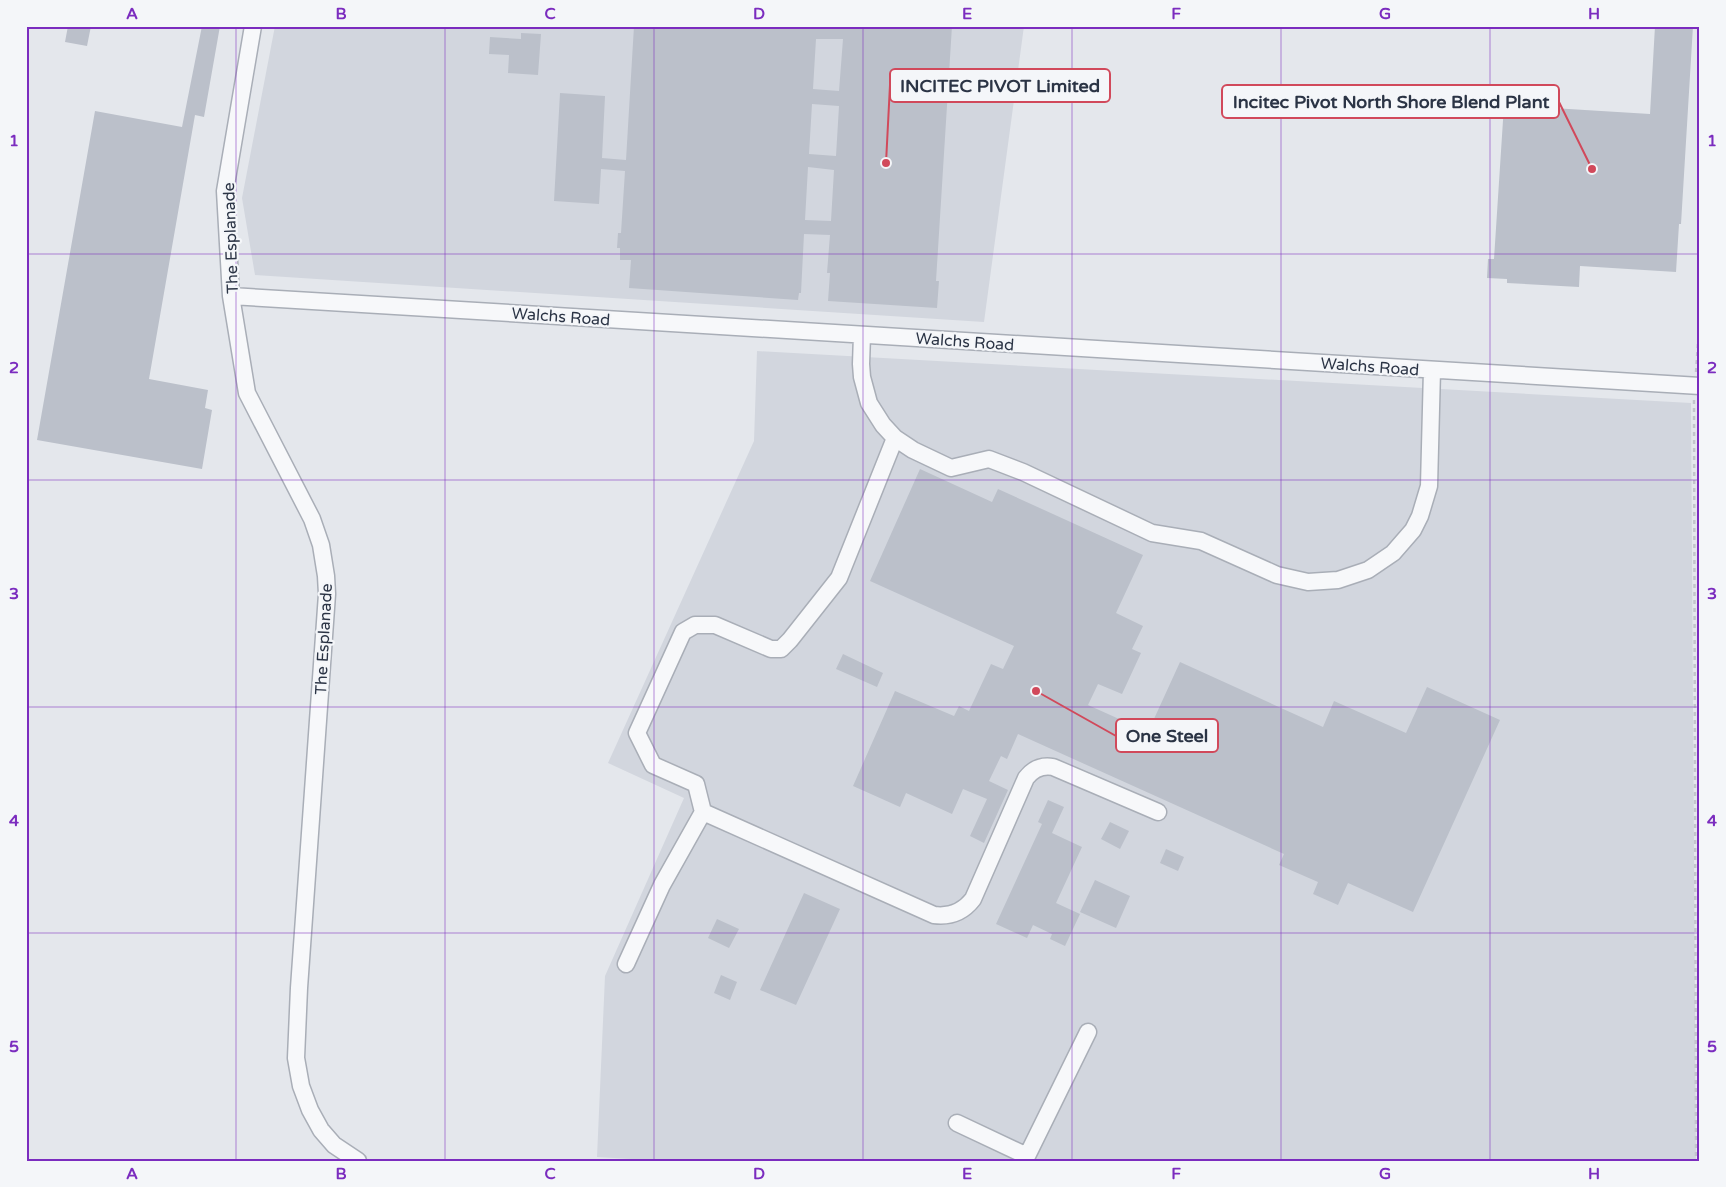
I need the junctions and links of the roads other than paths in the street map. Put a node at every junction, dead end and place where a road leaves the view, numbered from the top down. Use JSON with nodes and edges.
{"nodes":[{"id":1,"x":253,"y":26,"type":"edge"},
{"id":2,"x":231,"y":296,"type":"junction"},
{"id":3,"x":862,"y":334,"type":"junction"},
{"id":4,"x":1432,"y":370,"type":"junction"},
{"id":5,"x":1697,"y":386,"type":"edge"},
{"id":6,"x":895,"y":438,"type":"junction"},
{"id":7,"x":703,"y":812,"type":"junction"},
{"id":8,"x":1158,"y":812,"type":"dead end"},
{"id":9,"x":626,"y":964,"type":"dead end"},
{"id":10,"x":1088,"y":1032,"type":"dead end"},
{"id":11,"x":957,"y":1123,"type":"dead end"},
{"id":12,"x":1027,"y":1158,"type":"edge"},
{"id":13,"x":358,"y":1161,"type":"edge"}],
"edges":[{"from":1,"to":2,"type":"street","name":"The Esplanade"},
{"from":2,"to":3,"type":"street","name":"Walchs Road"},
{"from":2,"to":13,"type":"street","name":"The Esplanade"},
{"from":3,"to":4,"type":"street","name":"Walchs Road"},
{"from":3,"to":6,"type":"street"},
{"from":4,"to":5,"type":"street","name":"Walchs Road"},
{"from":4,"to":6,"type":"street"},
{"from":6,"to":7,"type":"street"},
{"from":7,"to":8,"type":"street"},
{"from":7,"to":9,"type":"street"},
{"from":10,"to":12,"type":"street"},
{"from":11,"to":12,"type":"street"}]}
